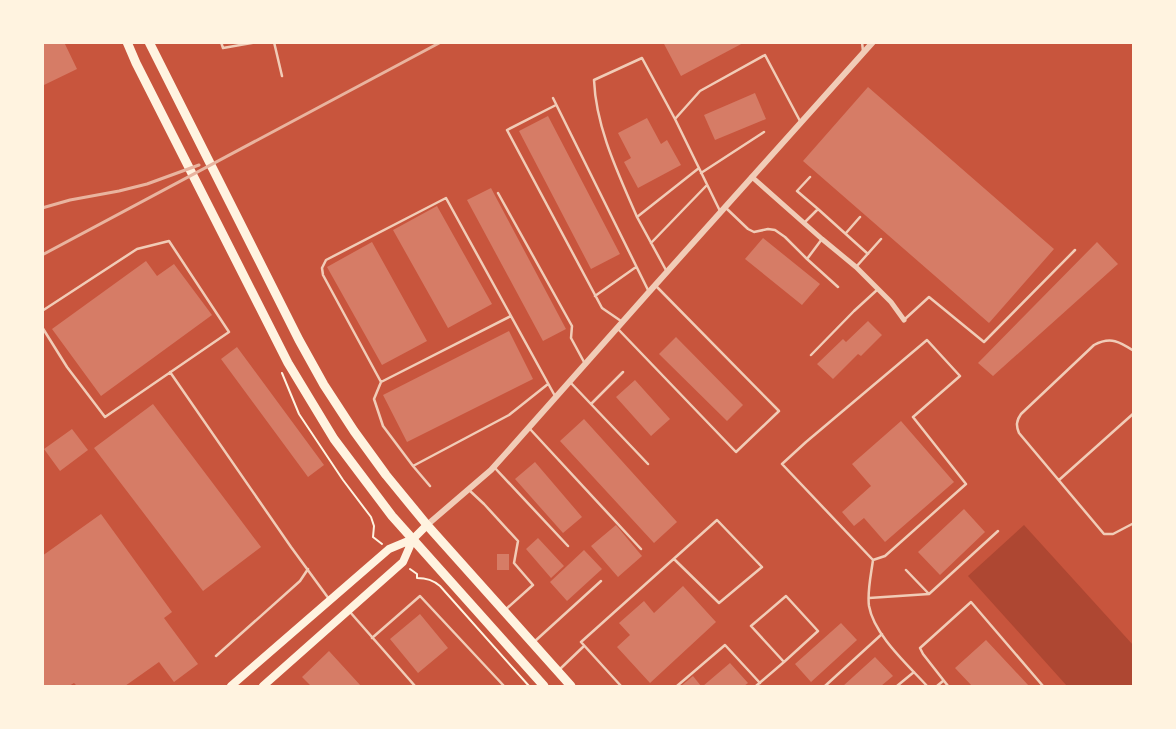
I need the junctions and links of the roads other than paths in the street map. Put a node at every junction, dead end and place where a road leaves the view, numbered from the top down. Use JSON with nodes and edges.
{"nodes":[{"id":1,"x":127,"y":42,"type":"edge"},
{"id":2,"x":149,"y":42,"type":"edge"},
{"id":3,"x":221,"y":42,"type":"edge"},
{"id":4,"x":258,"y":42,"type":"edge"},
{"id":5,"x":274,"y":42,"type":"edge"},
{"id":6,"x":862,"y":42,"type":"edge"},
{"id":7,"x":873,"y":42,"type":"edge"},
{"id":8,"x":863,"y":54,"type":"junction"},
{"id":9,"x":282,"y":76,"type":"dead end"},
{"id":10,"x":553,"y":98,"type":"dead end"},
{"id":11,"x":556,"y":105,"type":"junction"},
{"id":12,"x":675,"y":119,"type":"junction"},
{"id":13,"x":801,"y":122,"type":"junction"},
{"id":14,"x":764,"y":132,"type":"dead end"},
{"id":15,"x":699,"y":168,"type":"junction"},
{"id":16,"x":701,"y":173,"type":"junction"},
{"id":17,"x":752,"y":177,"type":"junction"},
{"id":18,"x":810,"y":177,"type":"dead end"},
{"id":19,"x":707,"y":186,"type":"junction"},
{"id":20,"x":498,"y":192,"type":"dead end"},
{"id":21,"x":722,"y":209,"type":"junction"},
{"id":22,"x":818,"y":209,"type":"junction"},
{"id":23,"x":637,"y":217,"type":"junction"},
{"id":24,"x":860,"y":218,"type":"dead end"},
{"id":25,"x":804,"y":223,"type":"junction"},
{"id":26,"x":846,"y":233,"type":"junction"},
{"id":27,"x":822,"y":239,"type":"junction"},
{"id":28,"x":881,"y":239,"type":"dead end"},
{"id":29,"x":651,"y":243,"type":"junction"},
{"id":30,"x":1076,"y":250,"type":"dead end"},
{"id":31,"x":868,"y":254,"type":"junction"},
{"id":32,"x":807,"y":259,"type":"junction"},
{"id":33,"x":636,"y":267,"type":"junction"},
{"id":34,"x":856,"y":267,"type":"junction"},
{"id":35,"x":667,"y":272,"type":"junction"},
{"id":36,"x":654,"y":285,"type":"junction"},
{"id":37,"x":838,"y":287,"type":"dead end"},
{"id":38,"x":878,"y":289,"type":"junction"},
{"id":39,"x":649,"y":292,"type":"junction"},
{"id":40,"x":595,"y":296,"type":"junction"},
{"id":41,"x":42,"y":311,"type":"edge"},
{"id":42,"x":511,"y":316,"type":"junction"},
{"id":43,"x":904,"y":320,"type":"joint"},
{"id":44,"x":619,"y":324,"type":"junction"},
{"id":45,"x":42,"y":327,"type":"edge"},
{"id":46,"x":1134,"y":352,"type":"edge"},
{"id":47,"x":811,"y":355,"type":"dead end"},
{"id":48,"x":585,"y":364,"type":"junction"},
{"id":49,"x":170,"y":372,"type":"junction"},
{"id":50,"x":623,"y":372,"type":"dead end"},
{"id":51,"x":569,"y":381,"type":"junction"},
{"id":52,"x":381,"y":382,"type":"junction"},
{"id":53,"x":548,"y":384,"type":"junction"},
{"id":54,"x":556,"y":397,"type":"junction"},
{"id":55,"x":591,"y":404,"type":"junction"},
{"id":56,"x":1134,"y":413,"type":"edge"},
{"id":57,"x":529,"y":428,"type":"junction"},
{"id":58,"x":648,"y":464,"type":"dead end"},
{"id":59,"x":413,"y":466,"type":"junction"},
{"id":60,"x":494,"y":466,"type":"junction"},
{"id":61,"x":1059,"y":480,"type":"junction"},
{"id":62,"x":430,"y":486,"type":"dead end"},
{"id":63,"x":468,"y":490,"type":"junction"},
{"id":64,"x":1134,"y":523,"type":"edge"},
{"id":65,"x":427,"y":525,"type":"junction"},
{"id":66,"x":998,"y":531,"type":"dead end"},
{"id":67,"x":413,"y":539,"type":"junction"},
{"id":68,"x":568,"y":546,"type":"dead end"},
{"id":69,"x":641,"y":549,"type":"dead end"},
{"id":70,"x":674,"y":559,"type":"junction"},
{"id":71,"x":873,"y":560,"type":"junction"},
{"id":72,"x":308,"y":569,"type":"junction"},
{"id":73,"x":906,"y":570,"type":"dead end"},
{"id":74,"x":601,"y":581,"type":"dead end"},
{"id":75,"x":929,"y":594,"type":"junction"},
{"id":76,"x":869,"y":598,"type":"junction"},
{"id":77,"x":330,"y":600,"type":"junction"},
{"id":78,"x":348,"y":611,"type":"junction"},
{"id":79,"x":504,"y":611,"type":"junction"},
{"id":80,"x":882,"y":634,"type":"junction"},
{"id":81,"x":372,"y":638,"type":"junction"},
{"id":82,"x":532,"y":643,"type":"junction"},
{"id":83,"x":584,"y":646,"type":"junction"},
{"id":84,"x":216,"y":656,"type":"dead end"},
{"id":85,"x":784,"y":662,"type":"junction"},
{"id":86,"x":557,"y":671,"type":"junction"},
{"id":87,"x":914,"y":672,"type":"junction"},
{"id":88,"x":943,"y":681,"type":"junction"},
{"id":89,"x":760,"y":683,"type":"junction"},
{"id":90,"x":231,"y":686,"type":"edge"},
{"id":91,"x":266,"y":686,"type":"edge"},
{"id":92,"x":415,"y":686,"type":"edge"},
{"id":93,"x":504,"y":686,"type":"edge"},
{"id":94,"x":544,"y":686,"type":"edge"},
{"id":95,"x":571,"y":686,"type":"edge"},
{"id":96,"x":621,"y":686,"type":"edge"},
{"id":97,"x":678,"y":686,"type":"edge"},
{"id":98,"x":756,"y":686,"type":"edge"},
{"id":99,"x":825,"y":686,"type":"edge"},
{"id":100,"x":897,"y":686,"type":"edge"},
{"id":101,"x":927,"y":686,"type":"edge"},
{"id":102,"x":937,"y":686,"type":"edge"},
{"id":103,"x":948,"y":686,"type":"edge"},
{"id":104,"x":1042,"y":686,"type":"edge"}],
"edges":[{"from":1,"to":67,"type":"highway"},
{"from":2,"to":65,"type":"highway"},
{"from":3,"to":4,"type":"lane"},
{"from":5,"to":9,"type":"lane"},
{"from":6,"to":8,"type":"lane"},
{"from":7,"to":8,"type":"street"},
{"from":8,"to":13,"type":"street"},
{"from":10,"to":11,"type":"lane"},
{"from":11,"to":33,"type":"lane"},
{"from":11,"to":40,"type":"lane"},
{"from":12,"to":13,"type":"lane"},
{"from":12,"to":15,"type":"lane"},
{"from":12,"to":23,"type":"lane"},
{"from":13,"to":17,"type":"street"},
{"from":14,"to":16,"type":"lane"},
{"from":15,"to":16,"type":"lane"},
{"from":15,"to":23,"type":"lane"},
{"from":16,"to":19,"type":"lane"},
{"from":17,"to":21,"type":"street"},
{"from":17,"to":25,"type":"street"},
{"from":18,"to":22,"type":"lane"},
{"from":19,"to":21,"type":"lane"},
{"from":19,"to":29,"type":"lane"},
{"from":20,"to":48,"type":"lane"},
{"from":21,"to":32,"type":"lane"},
{"from":21,"to":35,"type":"street"},
{"from":22,"to":25,"type":"lane"},
{"from":22,"to":26,"type":"lane"},
{"from":23,"to":29,"type":"lane"},
{"from":24,"to":26,"type":"lane"},
{"from":25,"to":27,"type":"street"},
{"from":26,"to":31,"type":"lane"},
{"from":27,"to":32,"type":"lane"},
{"from":27,"to":34,"type":"street"},
{"from":28,"to":31,"type":"lane"},
{"from":29,"to":35,"type":"lane"},
{"from":30,"to":43,"type":"lane"},
{"from":31,"to":34,"type":"lane"},
{"from":32,"to":37,"type":"lane"},
{"from":33,"to":39,"type":"lane"},
{"from":33,"to":40,"type":"lane"},
{"from":34,"to":38,"type":"street"},
{"from":35,"to":36,"type":"street"},
{"from":36,"to":39,"type":"street"},
{"from":36,"to":44,"type":"lane"},
{"from":38,"to":43,"type":"street"},
{"from":38,"to":47,"type":"lane"},
{"from":39,"to":44,"type":"street"},
{"from":40,"to":44,"type":"lane"},
{"from":41,"to":49,"type":"lane"},
{"from":42,"to":52,"type":"lane"},
{"from":42,"to":52,"type":"lane"},
{"from":42,"to":53,"type":"lane"},
{"from":44,"to":48,"type":"street"},
{"from":45,"to":49,"type":"lane"},
{"from":46,"to":61,"type":"lane"},
{"from":48,"to":51,"type":"street"},
{"from":49,"to":72,"type":"lane"},
{"from":50,"to":55,"type":"lane"},
{"from":51,"to":54,"type":"street"},
{"from":51,"to":55,"type":"lane"},
{"from":52,"to":59,"type":"lane"},
{"from":53,"to":54,"type":"lane"},
{"from":53,"to":59,"type":"lane"},
{"from":54,"to":57,"type":"street"},
{"from":55,"to":58,"type":"lane"},
{"from":56,"to":61,"type":"lane"},
{"from":57,"to":60,"type":"street"},
{"from":57,"to":69,"type":"lane"},
{"from":59,"to":62,"type":"lane"},
{"from":60,"to":63,"type":"street"},
{"from":60,"to":68,"type":"lane"},
{"from":61,"to":64,"type":"lane"},
{"from":63,"to":65,"type":"street"},
{"from":63,"to":79,"type":"lane"},
{"from":65,"to":67,"type":"main road"},
{"from":65,"to":79,"type":"highway"},
{"from":66,"to":75,"type":"lane"},
{"from":67,"to":77,"type":"main road"},
{"from":67,"to":78,"type":"main road"},
{"from":67,"to":94,"type":"highway"},
{"from":70,"to":70,"type":"lane"},
{"from":70,"to":83,"type":"lane"},
{"from":71,"to":71,"type":"lane"},
{"from":71,"to":76,"type":"lane"},
{"from":72,"to":77,"type":"lane"},
{"from":72,"to":84,"type":"lane"},
{"from":73,"to":75,"type":"lane"},
{"from":74,"to":82,"type":"lane"},
{"from":75,"to":76,"type":"lane"},
{"from":76,"to":80,"type":"lane"},
{"from":77,"to":90,"type":"main road"},
{"from":78,"to":81,"type":"lane"},
{"from":78,"to":91,"type":"main road"},
{"from":79,"to":82,"type":"highway"},
{"from":80,"to":87,"type":"lane"},
{"from":80,"to":99,"type":"lane"},
{"from":81,"to":92,"type":"lane"},
{"from":81,"to":93,"type":"lane"},
{"from":82,"to":86,"type":"highway"},
{"from":83,"to":86,"type":"lane"},
{"from":83,"to":96,"type":"lane"},
{"from":85,"to":85,"type":"lane"},
{"from":85,"to":89,"type":"lane"},
{"from":86,"to":95,"type":"highway"},
{"from":87,"to":100,"type":"lane"},
{"from":87,"to":101,"type":"lane"},
{"from":88,"to":102,"type":"lane"},
{"from":88,"to":103,"type":"lane"},
{"from":88,"to":104,"type":"lane"},
{"from":89,"to":97,"type":"lane"},
{"from":89,"to":98,"type":"lane"}]}
